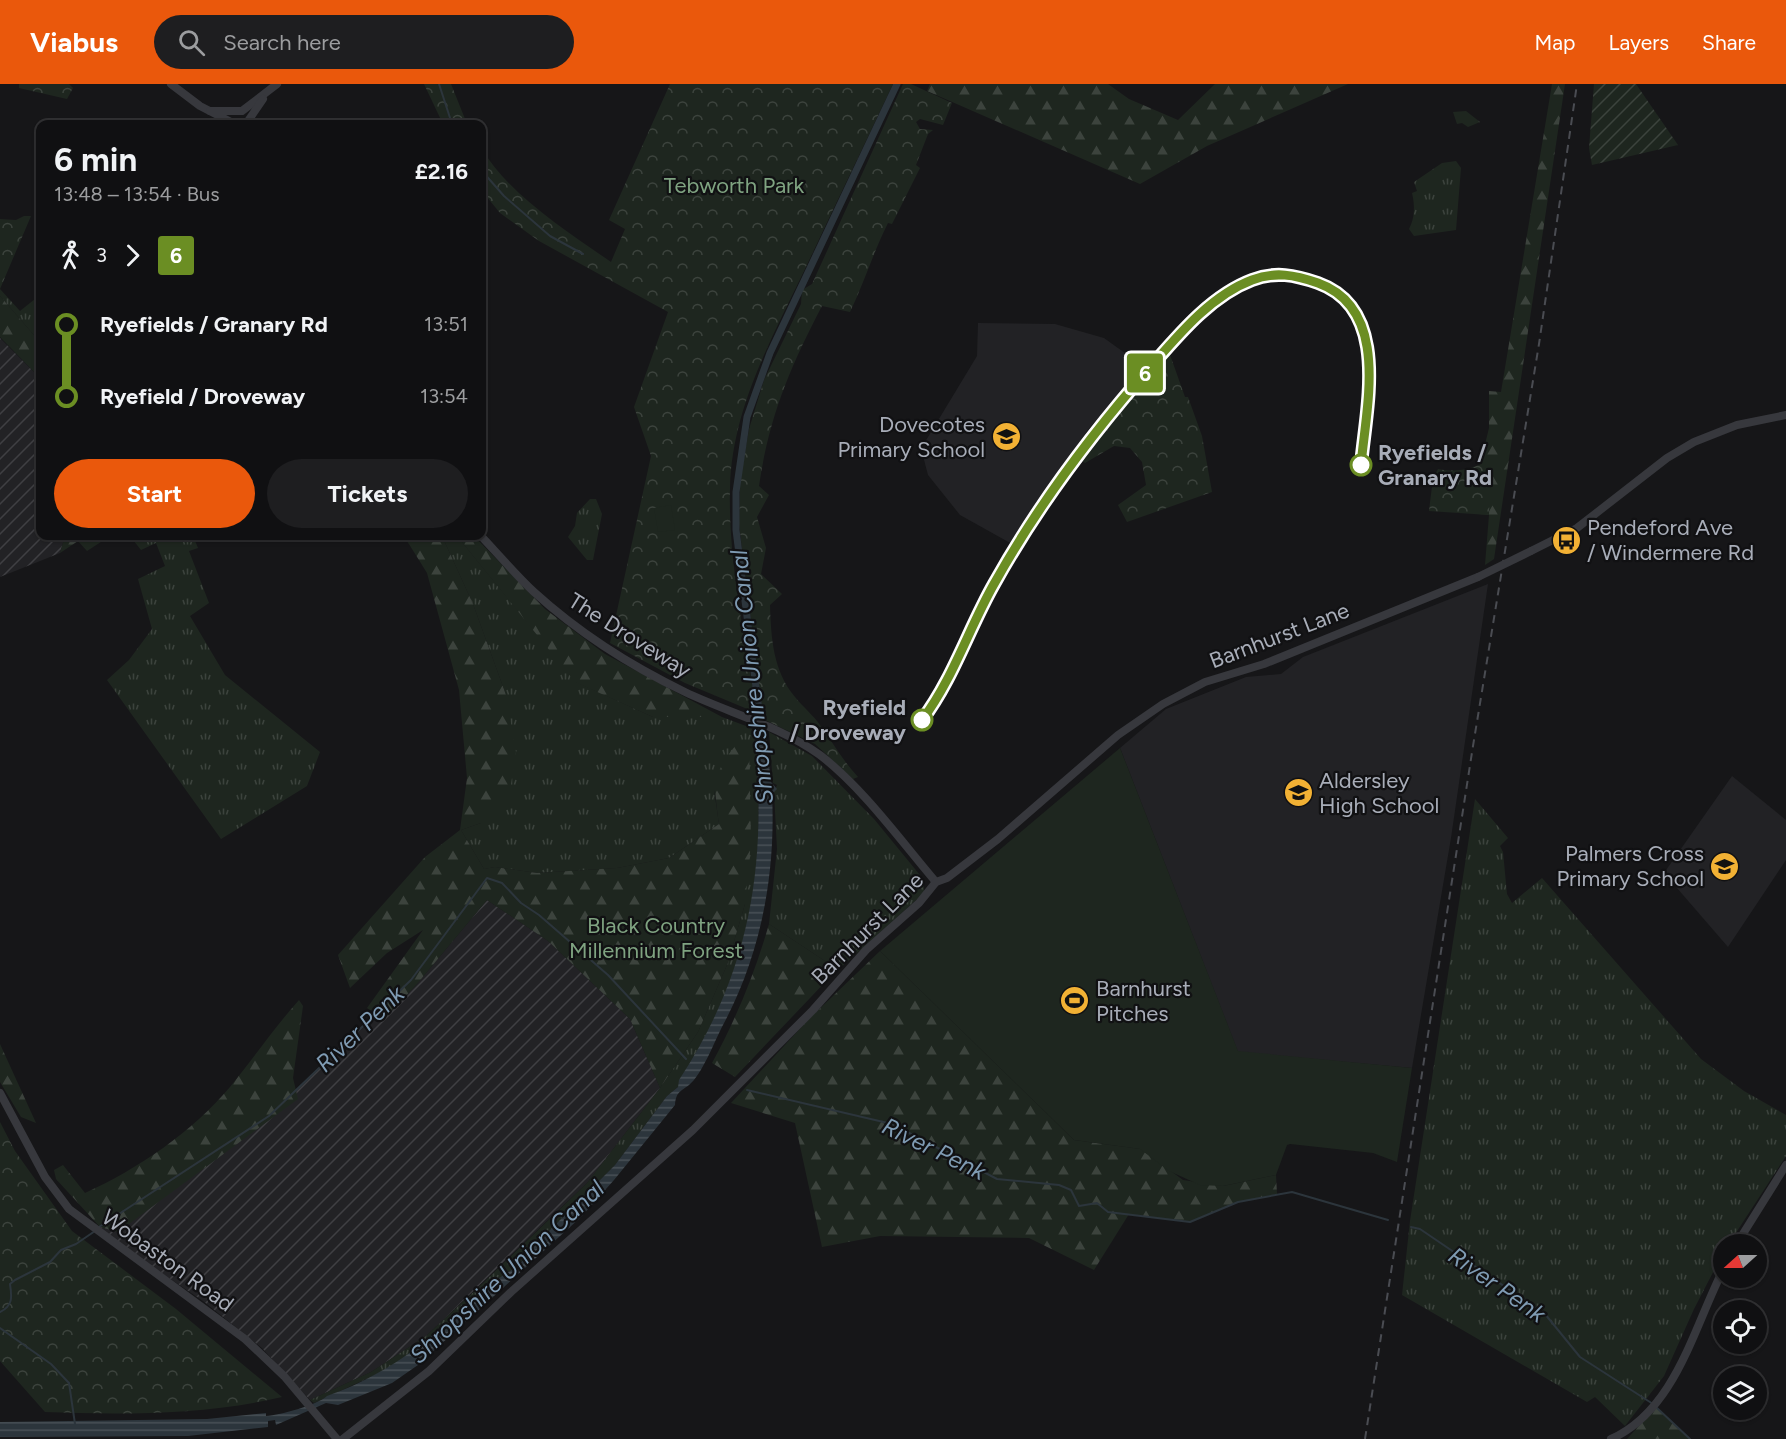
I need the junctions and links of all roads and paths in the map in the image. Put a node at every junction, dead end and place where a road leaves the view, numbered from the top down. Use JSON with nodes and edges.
{"nodes":[{"id":1,"x":171,"y":84,"type":"edge"},
{"id":2,"x":277,"y":84,"type":"edge"},
{"id":3,"x":267,"y":94,"type":"junction"},
{"id":4,"x":210,"y":111,"type":"junction"},
{"id":5,"x":238,"y":112,"type":"junction"},
{"id":6,"x":226,"y":120,"type":"edge"},
{"id":7,"x":234,"y":120,"type":"edge"},
{"id":8,"x":245,"y":120,"type":"edge"},
{"id":9,"x":248,"y":120,"type":"edge"},
{"id":10,"x":1786,"y":415,"type":"edge"},
{"id":11,"x":485,"y":540,"type":"edge"},
{"id":12,"x":936,"y":882,"type":"junction"},
{"id":13,"x":0,"y":1093,"type":"edge"},
{"id":14,"x":1786,"y":1165,"type":"edge"},
{"id":15,"x":1743,"y":1234,"type":"edge"},
{"id":16,"x":1715,"y":1288,"type":"edge"},
{"id":17,"x":337,"y":1439,"type":"edge"},
{"id":18,"x":343,"y":1439,"type":"edge"},
{"id":19,"x":1611,"y":1439,"type":"edge"}],
"edges":[{"from":1,"to":4,"type":"street"},
{"from":2,"to":3,"type":"street"},
{"from":3,"to":5,"type":"street"},
{"from":3,"to":9,"type":"street"},
{"from":4,"to":5,"type":"street"},
{"from":4,"to":6,"type":"street"},
{"from":5,"to":7,"type":"street"},
{"from":5,"to":8,"type":"street"},
{"from":10,"to":12,"type":"street","name":"Barnhurst Lane","bridge":true},
{"from":11,"to":12,"type":"street","name":"The Droveway"},
{"from":12,"to":18,"type":"street","name":"Barnhurst Lane"},
{"from":13,"to":17,"type":"street","name":"Wobaston Road"},
{"from":14,"to":15,"type":"street"},
{"from":16,"to":19,"type":"street"}]}
